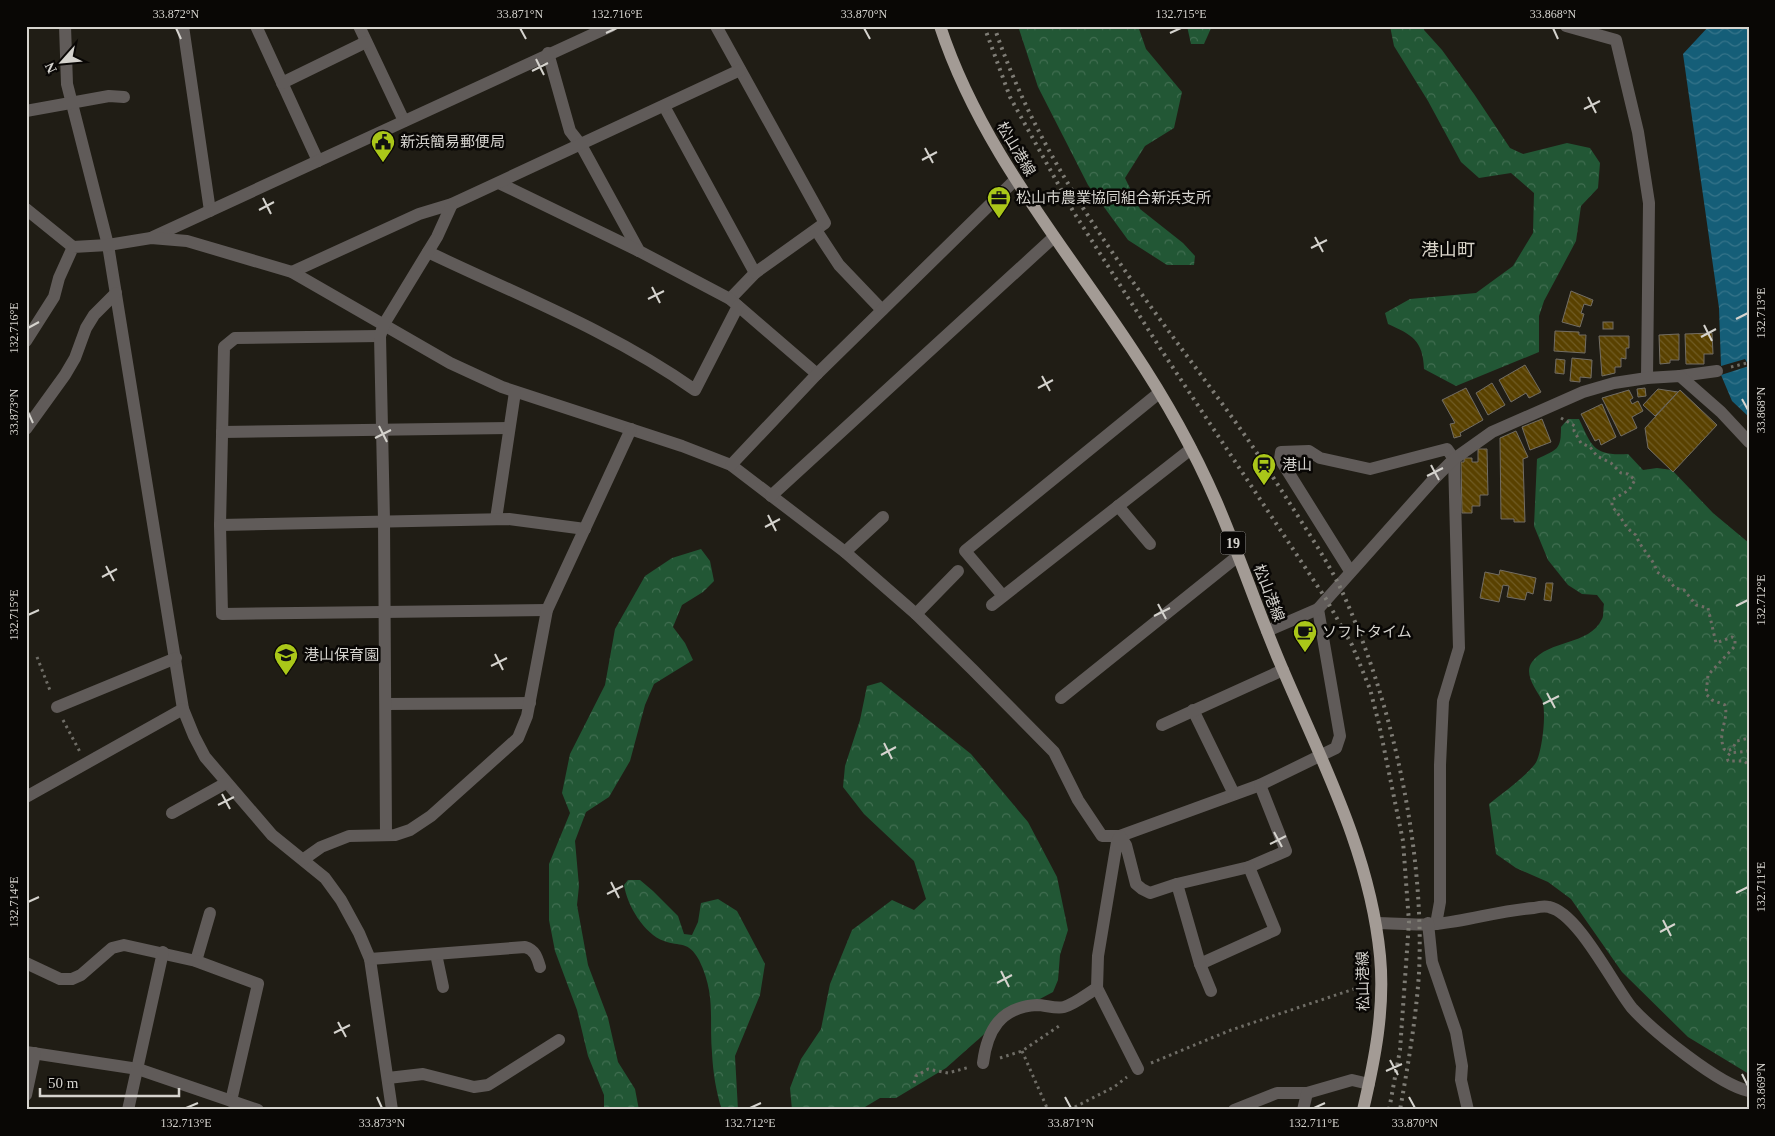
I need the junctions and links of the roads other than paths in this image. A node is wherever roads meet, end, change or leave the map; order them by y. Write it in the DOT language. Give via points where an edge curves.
graph roads {
  1 [pos="66,26"];
  2 [pos="183,26"];
  3 [pos="256,26"];
  4 [pos="359,26"];
  5 [pos="611,26"];
  6 [pos="716,26"];
  7 [pos="940,26"];
  8 [pos="1566,26"];
  9 [pos="366,42"];
  10 [pos="548,53"];
  11 [pos="740,70"];
  12 [pos="282,83"];
  13 [pos="124,97"];
  14 [pos="72,104"];
  15 [pos="664,106"];
  16 [pos="26,111"];
  17 [pos="404,120"];
  18 [pos="581,145"];
  19 [pos="318,161"];
  20 [pos="1015,180"];
  21 [pos="499,183"];
  22 [pos="452,204"];
  23 [pos="26,209"];
  24 [pos="210,211"];
  25 [pos="816,230"];
  26 [pos="1054,237"];
  27 [pos="151,238"];
  28 [pos="108,245"];
  29 [pos="73,247"];
  30 [pos="639,251"];
  31 [pos="428,252"];
  32 [pos="292,272"];
  33 [pos="755,272"];
  34 [pos="116,293"];
  35 [pos="734,302"];
  36 [pos="882,310"];
  37 [pos="382,330"];
  38 [pos="26,342"];
  39 [pos="1718,371"];
  40 [pos="817,374"];
  41 [pos="1680,376"];
  42 [pos="1647,378"];
  43 [pos="515,392"];
  44 [pos="1159,393"];
  45 [pos="509,428"];
  46 [pos="26,429"];
  47 [pos="382,429"];
  48 [pos="631,429"];
  49 [pos="222,432"];
  50 [pos="1749,442"];
  51 [pos="1191,449"];
  52 [pos="1454,459"];
  53 [pos="731,465"];
  54 [pos="771,496"];
  55 [pos="1118,506"];
  56 [pos="883,516"];
  57 [pos="496,519"];
  58 [pos="384,520"];
  59 [pos="220,525"];
  60 [pos="585,529"];
  61 [pos="1150,544"];
  62 [pos="845,552"];
  63 [pos="1238,556"];
  64 [pos="958,571"];
  65 [pos="1350,571"];
  66 [pos="1003,596"];
  67 [pos="992,605"];
  68 [pos="1318,609"];
  69 [pos="547,610"];
  70 [pos="385,611"];
  71 [pos="916,614"];
  72 [pos="1266,631"];
  73 [pos="176,658"];
  74 [pos="1283,670"];
  75 [pos="1061,698"];
  76 [pos="530,703"];
  77 [pos="386,704"];
  78 [pos="57,707"];
  79 [pos="183,709"];
  80 [pos="1193,710"];
  81 [pos="1162,725"];
  82 [pos="1320,757"];
  83 [pos="226,783"];
  84 [pos="1260,785"];
  85 [pos="1234,794"];
  86 [pos="26,797"];
  87 [pos="172,813"];
  88 [pos="386,835"];
  89 [pos="1120,836"];
  90 [pos="304,859"];
  91 [pos="1249,867"];
  92 [pos="1177,884"];
  93 [pos="210,913"];
  94 [pos="1376,923"];
  95 [pos="1432,924"];
  96 [pos="163,952"];
  97 [pos="436,954"];
  98 [pos="370,959"];
  99 [pos="196,961"];
  100 [pos="26,963"];
  101 [pos="1200,964"];
  102 [pos="540,967"];
  103 [pos="443,987"];
  104 [pos="1097,988"];
  105 [pos="1211,990"];
  106 [pos="559,1040"];
  107 [pos="31,1052"];
  108 [pos="983,1064"];
  109 [pos="138,1069"];
  110 [pos="1138,1069"];
  111 [pos="388,1078"];
  112 [pos="1369,1084"];
  113 [pos="1749,1091"];
  114 [pos="1307,1093"];
  115 [pos="26,1095"];
  116 [pos="231,1102"];
  117 [pos="128,1110"];
  118 [pos="258,1110"];
  119 [pos="392,1110"];
  120 [pos="1234,1110"];
  121 [pos="1303,1110"];
  122 [pos="1363,1110"];
  123 [pos="1468,1110"];
  1 -- 14 [label="street"];
  2 -- 24 [label="street"];
  3 -- 12 [label="street"];
  4 -- 9 [label="street"];
  5 -- 10 [label="street"];
  6 -- 11 [label="street"];
  7 -- 20 [label="main road, 松山港線 / 19" via="970,102"];
  8 -- 42 [label="street" via="1616,40 1638,132 1649,203"];
  9 -- 12 [label="street"];
  9 -- 17 [label="street"];
  10 -- 17 [label="street"];
  10 -- 18 [label="street" via="570,131"];
  11 -- 15 [label="street"];
  11 -- 25 [label="street" via="826,223"];
  12 -- 19 [label="street"];
  13 -- 14 [label="street" via="108,96"];
  14 -- 16 [label="street"];
  14 -- 28 [label="street"];
  15 -- 18 [label="street"];
  15 -- 33 [label="street"];
  17 -- 19 [label="street"];
  18 -- 21 [label="street"];
  18 -- 30 [label="street"];
  19 -- 24 [label="street"];
  20 -- 26 [label="main road, 松山港線 / 19"];
  20 -- 36 [label="street"];
  21 -- 22 [label="street"];
  21 -- 30 [label="street"];
  22 -- 31 [label="street"];
  22 -- 32 [label="street" via="419,214"];
  23 -- 29 [label="street"];
  24 -- 27 [label="street"];
  25 -- 33 [label="street"];
  25 -- 36 [label="street" via="838,265"];
  26 -- 44 [label="main road, 松山港線 / 19"];
  26 -- 54 [label="street"];
  27 -- 28 [label="street"];
  27 -- 32 [label="street" via="187,241"];
  28 -- 29 [label="street"];
  28 -- 34 [label="street"];
  29 -- 38 [label="street" via="54,297"];
  30 -- 35 [label="street"];
  31 -- 35 [label="street" via="624,344 657,362 695,390"];
  31 -- 37 [label="street"];
  32 -- 37 [label="street"];
  33 -- 35 [label="street"];
  34 -- 46 [label="street" via="94,315 75,358"];
  34 -- 73 [label="street"];
  35 -- 40 [label="street"];
  36 -- 40 [label="street"];
  37 -- 43 [label="street"];
  37 -- 47 [label="street"];
  37 -- 49 [label="street" via="235,338 224,347"];
  39 -- 41 [label="street"];
  40 -- 53 [label="street"];
  41 -- 42 [label="street"];
  41 -- 50 [label="street"];
  42 -- 52 [label="street" via="1582,392 1492,432"];
  43 -- 45 [label="street"];
  43 -- 48 [label="street"];
  44 -- 51 [label="main road, 松山港線 / 19"];
  44 -- 66 [label="street" via="965,551"];
  45 -- 47 [label="street"];
  45 -- 57 [label="street"];
  47 -- 49 [label="street"];
  47 -- 58 [label="street"];
  48 -- 53 [label="street"];
  48 -- 60 [label="street"];
  49 -- 59 [label="street"];
  51 -- 55 [label="street"];
  51 -- 63 [label="main road, 松山港線 / 19"];
  52 -- 65 [label="street"];
  52 -- 65 [label="street" via="1447,449 1370,470 1320,458 1309,451 1281,452 1280,459"];
  52 -- 95 [label="street" via="1458,648 1443,701 1440,902"];
  53 -- 54 [label="street"];
  54 -- 62 [label="street"];
  55 -- 61 [label="street"];
  55 -- 66 [label="street"];
  56 -- 62 [label="street"];
  57 -- 58 [label="street"];
  57 -- 60 [label="street"];
  58 -- 59 [label="street"];
  58 -- 70 [label="street"];
  59 -- 70 [label="street" via="222,614"];
  60 -- 69 [label="street"];
  62 -- 71 [label="street"];
  63 -- 72 [label="main road, 松山港線 / 19"];
  63 -- 75 [label="street"];
  64 -- 71 [label="street"];
  65 -- 68 [label="street"];
  66 -- 67 [label="street"];
  68 -- 72 [label="street"];
  68 -- 82 [label="street" via="1340,736 1336,748"];
  69 -- 70 [label="street"];
  69 -- 76 [label="street"];
  70 -- 77 [label="street"];
  71 -- 89 [label="street" via="1054,752 1078,800 1102,836"];
  72 -- 74 [label="main road, 松山港線 / 19"];
  73 -- 78 [label="street"];
  73 -- 79 [label="street"];
  74 -- 80 [label="street"];
  74 -- 82 [label="main road, 松山港線 / 19"];
  76 -- 77 [label="street"];
  76 -- 88 [label="street" via="518,738 431,816 410,830"];
  77 -- 88 [label="street"];
  79 -- 83 [label="street" via="205,757"];
  79 -- 86 [label="street"];
  80 -- 81 [label="street"];
  80 -- 85 [label="street"];
  82 -- 84 [label="street"];
  82 -- 94 [label="main road, 松山港線 / 19" via="1350,825"];
  83 -- 87 [label="street"];
  83 -- 90 [label="street" via="272,835"];
  84 -- 85 [label="street"];
  84 -- 91 [label="street" via="1286,850"];
  85 -- 89 [label="street"];
  88 -- 90 [label="street" via="349,836 321,847"];
  89 -- 92 [label="street" via="1126,845 1136,884 1142,890 1150,893"];
  89 -- 104 [label="street" via="1098,956"];
  90 -- 98 [label="street" via="325,878 341,900"];
  91 -- 92 [label="street"];
  91 -- 101 [label="street" via="1276,930"];
  92 -- 101 [label="street"];
  93 -- 99 [label="street"];
  94 -- 95 [label="street"];
  94 -- 112 [label="main road, 松山港線 / 19" via="1382,984"];
  95 -- 113 [label="street" via="1518,908 1549,907 1569,918 1586,938 1609,976 1645,1020 1725,1082"];
  95 -- 123 [label="street" via="1432,962 1456,1032"];
  96 -- 99 [label="street"];
  96 -- 100 [label="street" via="124,945 112,948 72,979 60,979"];
  96 -- 109 [label="street"];
  97 -- 98 [label="street"];
  97 -- 102 [label="street" via="525,947 536,955"];
  97 -- 103 [label="street"];
  98 -- 111 [label="street"];
  99 -- 116 [label="street" via="258,984"];
  101 -- 105 [label="street"];
  104 -- 108 [label="street" via="1063,1008 1036,1005 1004,1017 989,1034"];
  104 -- 110 [label="street"];
  106 -- 111 [label="street" via="488,1086 474,1086 423,1074"];
  107 -- 109 [label="street"];
  107 -- 115 [label="street"];
  109 -- 116 [label="street"];
  109 -- 117 [label="street"];
  111 -- 119 [label="street"];
  112 -- 114 [label="street" via="1352,1080"];
  112 -- 122 [label="main road, 松山港線 / 19"];
  114 -- 120 [label="street" via="1277,1093"];
  114 -- 121 [label="street"];
  116 -- 118 [label="street"];
}
